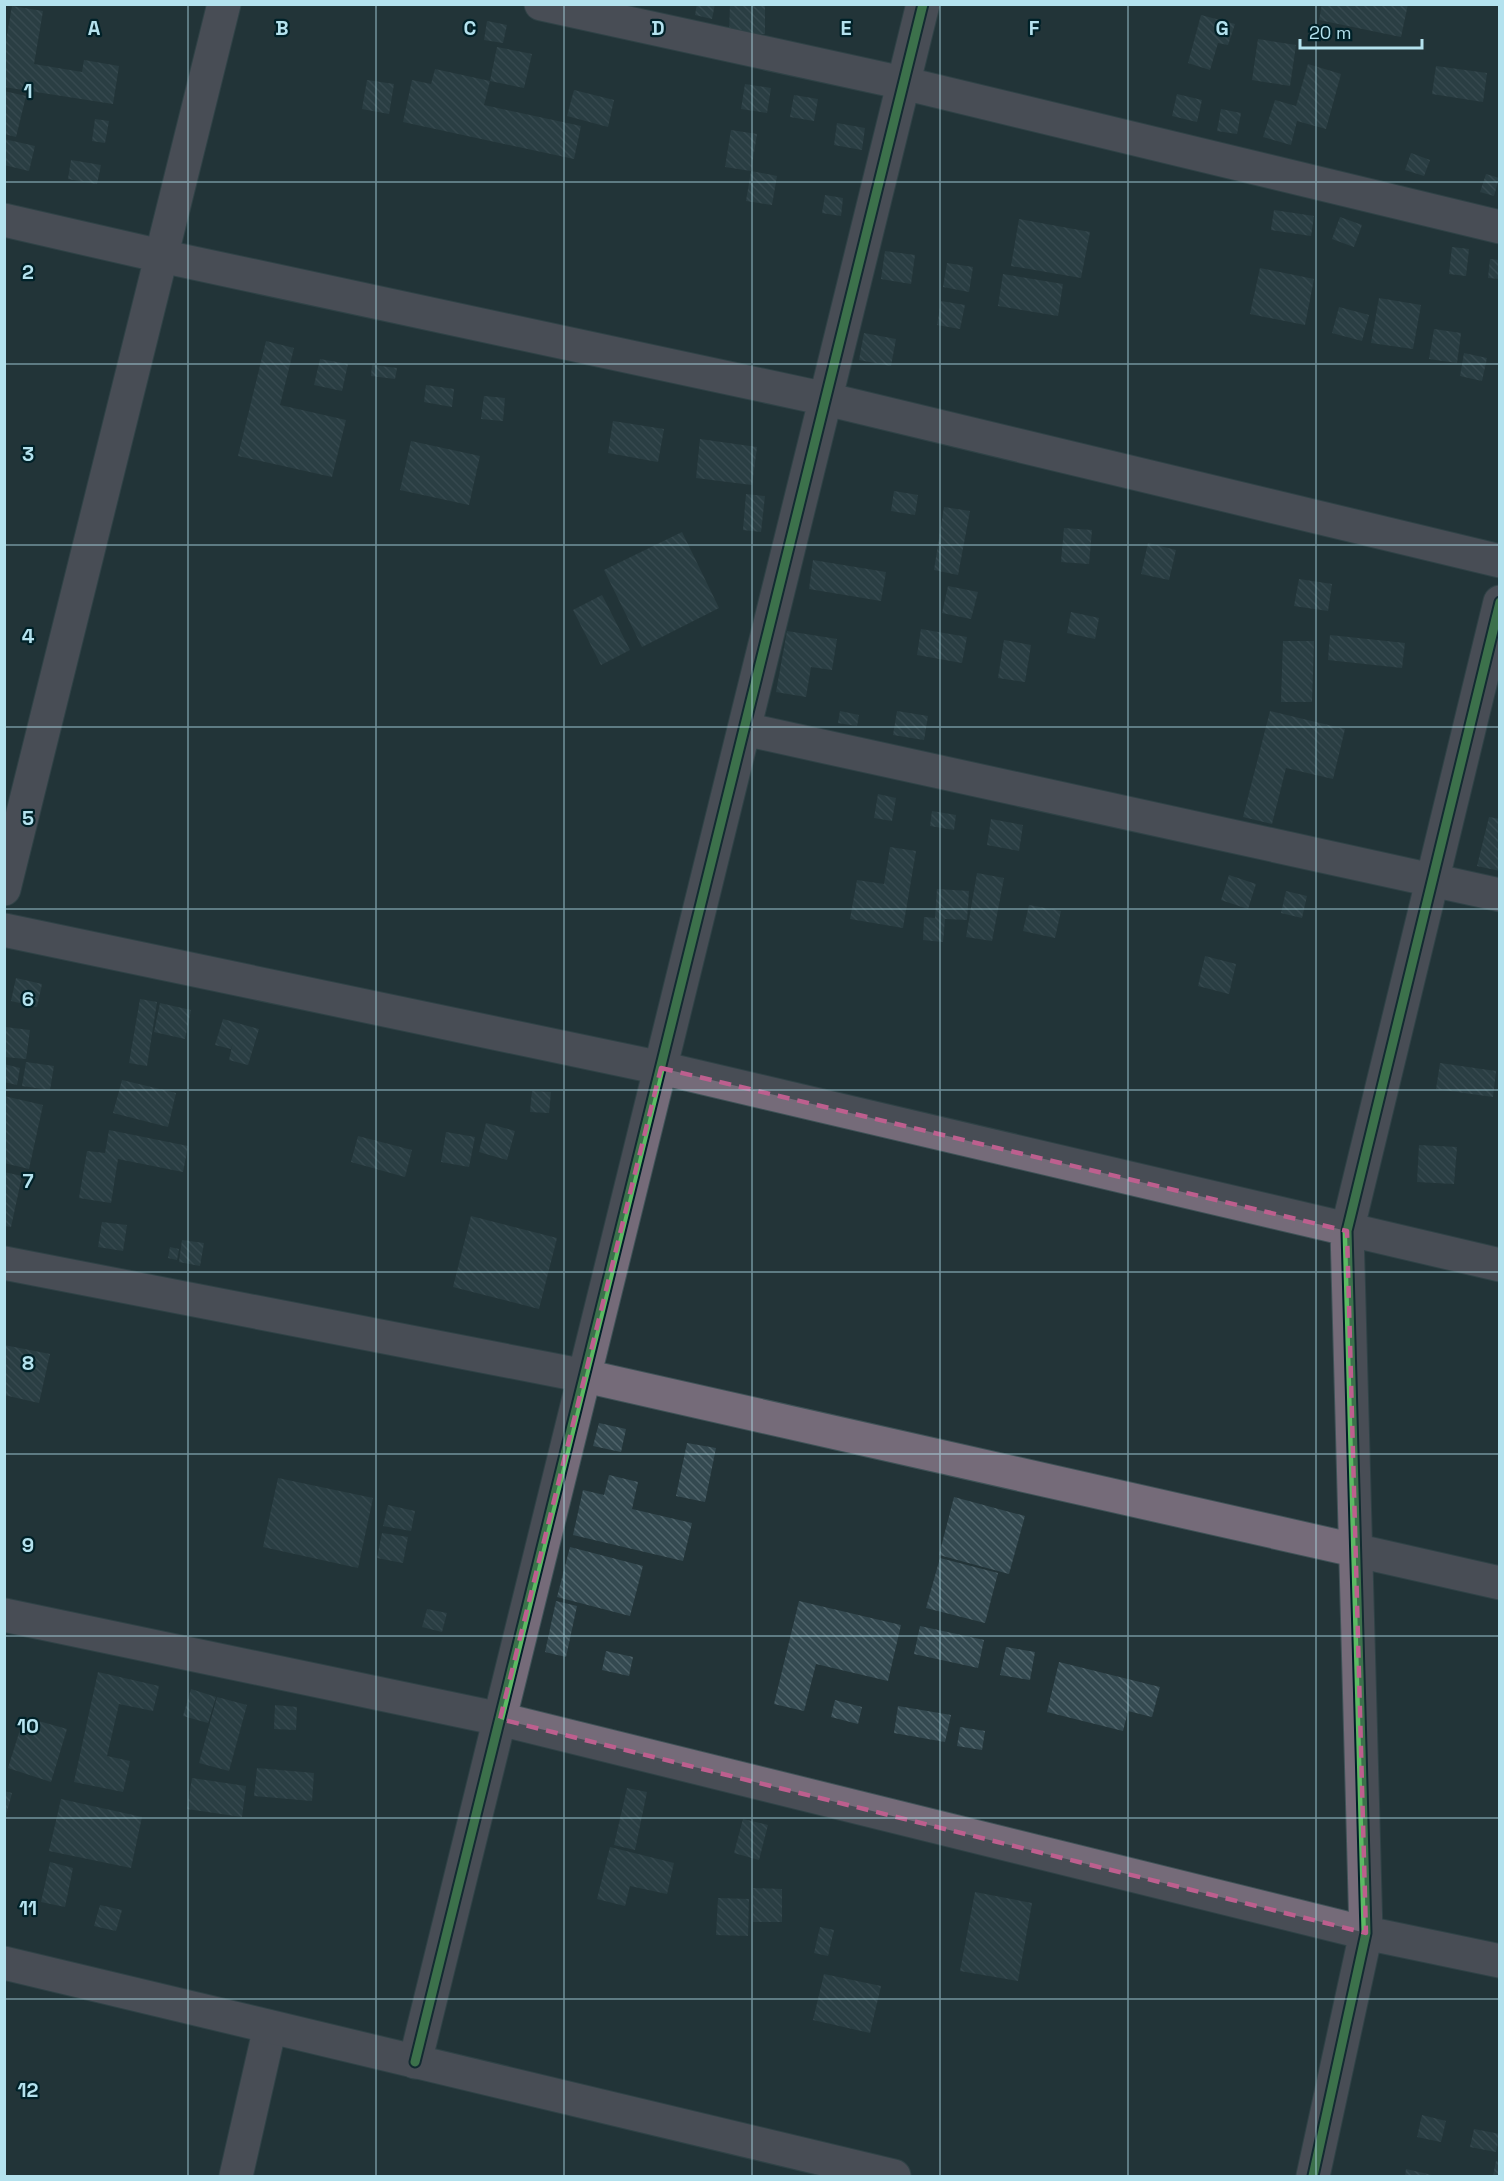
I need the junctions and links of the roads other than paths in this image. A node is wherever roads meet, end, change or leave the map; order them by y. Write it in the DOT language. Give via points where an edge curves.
graph roads {
  1 [pos="224,4"];
  2 [pos="541,4"];
  3 [pos="923,4"];
  4 [pos="903,83"];
  5 [pos="4,220"];
  6 [pos="1500,228"];
  7 [pos="161,256"];
  8 [pos="825,399"];
  9 [pos="1500,561"];
  10 [pos="1500,602"];
  11 [pos="744,729"];
  12 [pos="1432,879"];
  13 [pos="4,889"];
  14 [pos="1500,895"];
  15 [pos="4,930"];
  16 [pos="661,1068"];
  17 [pos="1347,1231"];
  18 [pos="4,1263"];
  19 [pos="1500,1265"];
  20 [pos="585,1376"];
  21 [pos="1355,1550"];
  22 [pos="1500,1583"];
  23 [pos="4,1615"];
  24 [pos="500,1719"];
  25 [pos="1366,1933"];
  26 [pos="1500,1961"];
  27 [pos="4,1963"];
  28 [pos="270,2027"];
  29 [pos="415,2062"];
  30 [pos="236,2176"];
  31 [pos="894,2176"];
  32 [pos="1313,2176"];
  1 -- 7 [label="street"];
  2 -- 4 [label="street"];
  3 -- 4 [label="street"];
  4 -- 6 [label="street"];
  4 -- 8 [label="street"];
  5 -- 7 [label="street"];
  7 -- 8 [label="street"];
  7 -- 13 [label="street"];
  8 -- 9 [label="street"];
  8 -- 11 [label="street"];
  10 -- 12 [label="street"];
  11 -- 12 [label="street"];
  11 -- 16 [label="street"];
  12 -- 14 [label="street"];
  12 -- 17 [label="street"];
  15 -- 16 [label="street"];
  16 -- 17 [label="street"];
  16 -- 20 [label="street"];
  17 -- 19 [label="street"];
  17 -- 21 [label="street"];
  18 -- 20 [label="street"];
  20 -- 21 [label="street"];
  20 -- 24 [label="street"];
  21 -- 22 [label="street"];
  21 -- 25 [label="street"];
  23 -- 24 [label="street"];
  24 -- 25 [label="street"];
  24 -- 29 [label="street"];
  25 -- 26 [label="street"];
  25 -- 32 [label="street"];
  27 -- 28 [label="street"];
  28 -- 29 [label="street"];
  28 -- 30 [label="street"];
  29 -- 31 [label="street"];
}
